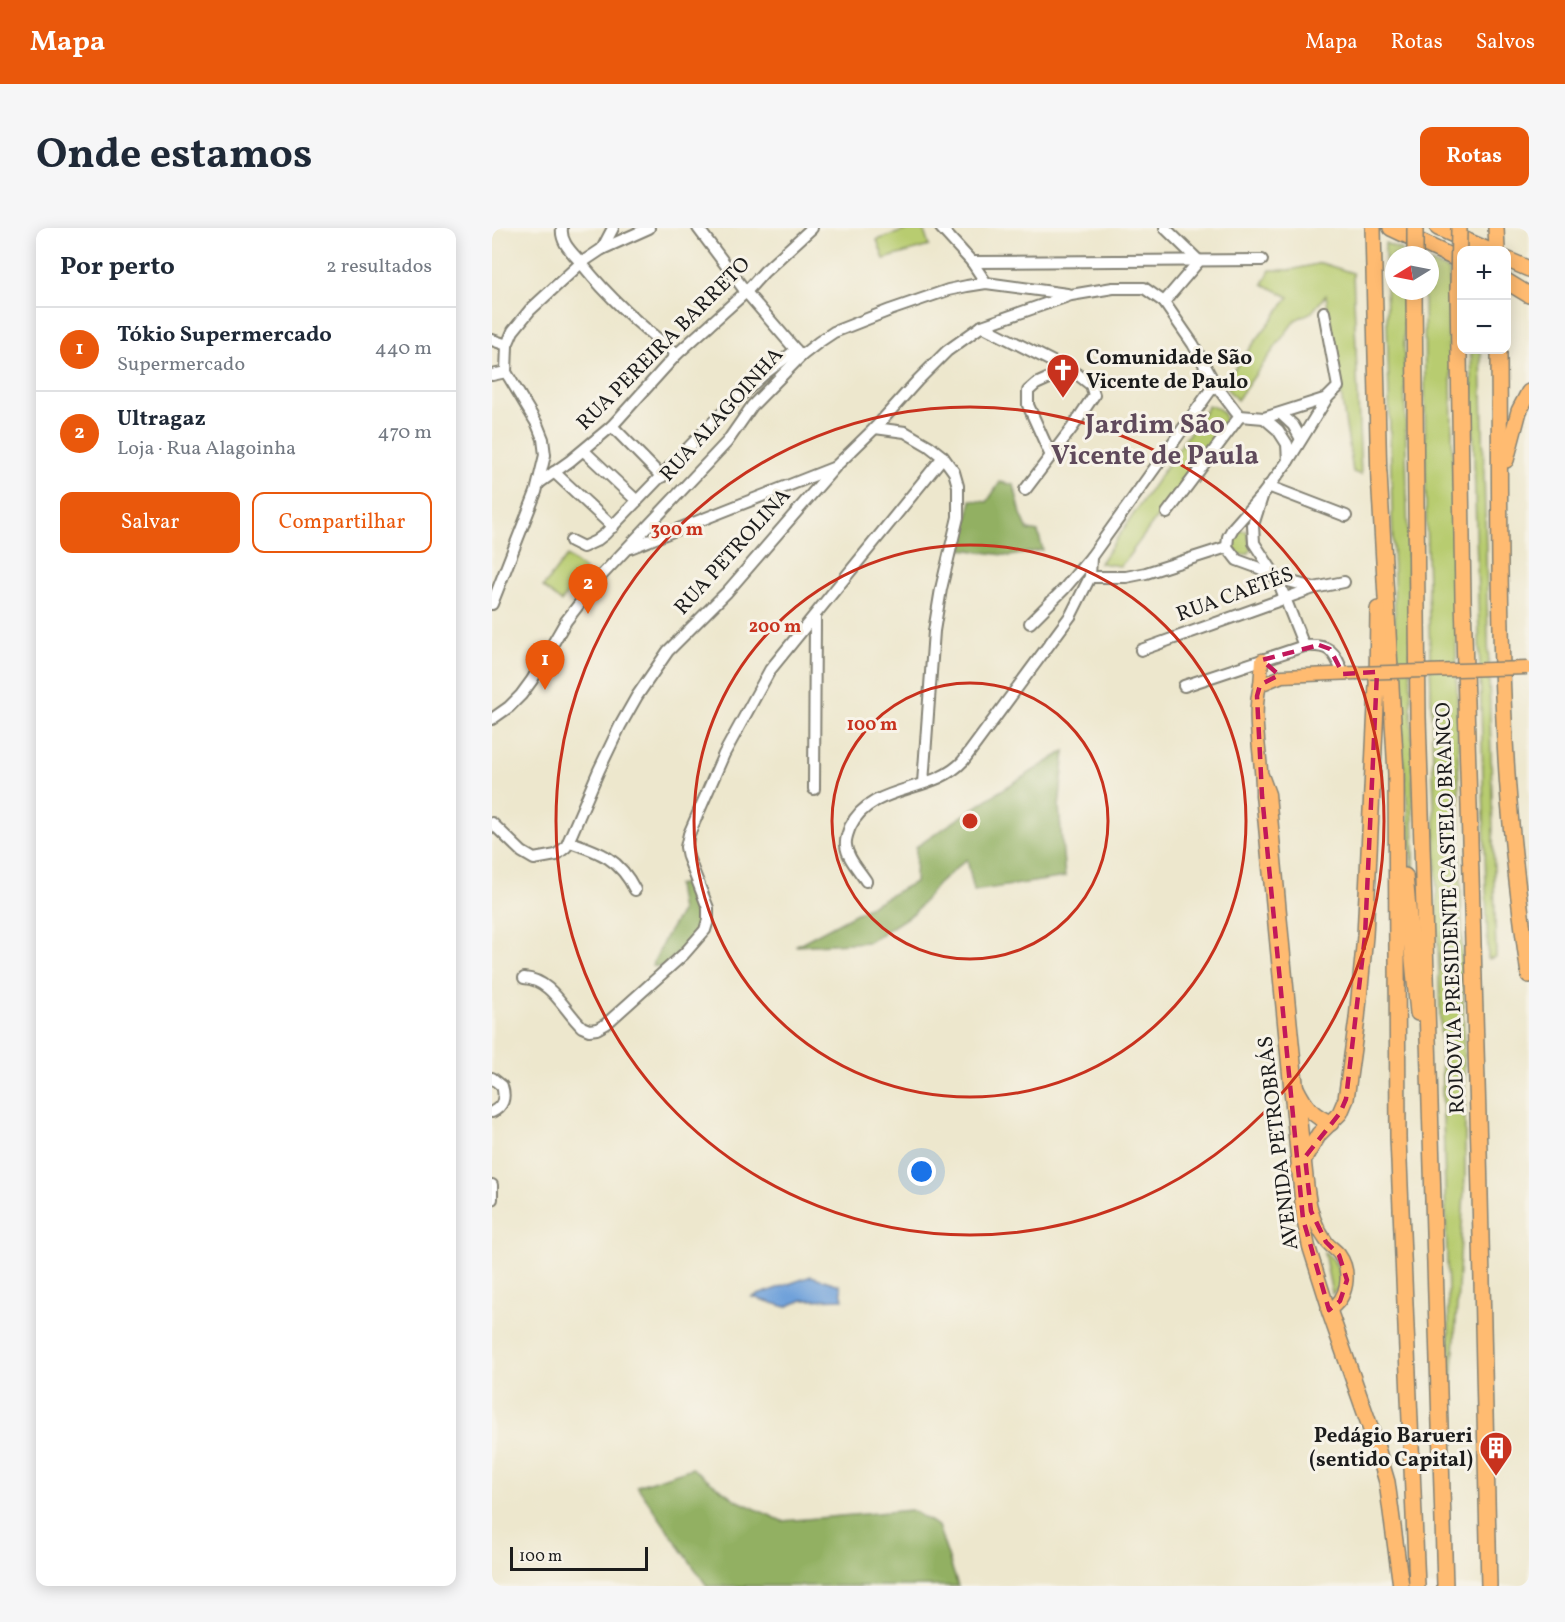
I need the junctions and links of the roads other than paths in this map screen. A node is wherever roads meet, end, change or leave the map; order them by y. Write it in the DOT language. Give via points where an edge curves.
graph roads {
  1 [pos="562,228"];
  2 [pos="613,228"];
  3 [pos="649,228"];
  4 [pos="698,228"];
  5 [pos="812,228"];
  6 [pos="941,228"];
  7 [pos="1165,228"];
  8 [pos="1373,228"];
  9 [pos="1390,228"];
  10 [pos="1415,228"];
  11 [pos="1438,228"];
  12 [pos="1458,228"];
  13 [pos="1496,228"];
  14 [pos="1414,246"];
  15 [pos="1479,246"];
  16 [pos="1497,246"];
  17 [pos="602,249"];
  18 [pos="1457,259"];
  19 [pos="1262,260"];
  20 [pos="1199,261"];
  21 [pos="1511,261"];
  22 [pos="972,262"];
  23 [pos="581,263"];
  24 [pos="1529,269"];
  25 [pos="986,284"];
  26 [pos="1511,284"];
  27 [pos="746,292"];
  28 [pos="1071,295"];
  29 [pos="1529,295"];
  30 [pos="1414,300"];
  31 [pos="1164,302"];
  32 [pos="1324,312"];
  33 [pos="982,326"];
  34 [pos="492,340"];
  35 [pos="507,345"];
  36 [pos="799,353"];
  37 [pos="677,354"];
  38 [pos="1499,354"];
  39 [pos="1067,370"];
  40 [pos="506,372"];
  41 [pos="492,375"];
  42 [pos="1215,384"];
  43 [pos="1529,392"];
  44 [pos="741,396"];
  45 [pos="1327,398"];
  46 [pos="752,406"];
  47 [pos="1281,414"];
  48 [pos="1240,416"];
  49 [pos="1264,418"];
  50 [pos="612,426"];
  51 [pos="875,428"];
  52 [pos="1301,438"];
  53 [pos="584,450"];
  54 [pos="1051,456"];
  55 [pos="943,457"];
  56 [pos="1288,461"];
  57 [pos="836,466"];
  58 [pos="554,472"];
  59 [pos="1379,474"];
  60 [pos="662,477"];
  61 [pos="539,483"];
  62 [pos="1025,490"];
  63 [pos="1266,490"];
  64 [pos="637,501"];
  65 [pos="1167,513"];
  66 [pos="1346,516"];
  67 [pos="612,526"];
  68 [pos="1500,529"];
  69 [pos="571,541"];
  70 [pos="1227,548"];
  71 [pos="626,550"];
  72 [pos="1091,557"];
  73 [pos="1090,577"];
  74 [pos="1277,579"];
  75 [pos="1344,582"];
  76 [pos="1314,588"];
  77 [pos="1286,599"];
  78 [pos="492,604"];
  79 [pos="816,616"];
  80 [pos="1030,623"];
  81 [pos="1304,645"];
  82 [pos="1141,650"];
  83 [pos="1262,660"];
  84 [pos="1528,668"];
  85 [pos="1343,673"];
  86 [pos="1282,676"];
  87 [pos="1260,685"];
  88 [pos="1184,686"];
  89 [pos="492,719"];
  90 [pos="1396,774"];
  91 [pos="1262,775"];
  92 [pos="923,783"];
  93 [pos="814,789"];
  94 [pos="492,823"];
  95 [pos="570,842"];
  96 [pos="866,881"];
  97 [pos="635,890"];
  98 [pos="1529,912"];
  99 [pos="1523,933"];
  100 [pos="1529,975"];
  101 [pos="525,978"];
  102 [pos="492,1078"];
  103 [pos="1296,1088"];
  104 [pos="492,1112"];
  105 [pos="1331,1124"];
  106 [pos="1301,1163"];
  107 [pos="1432,1171"];
  108 [pos="492,1185"];
  109 [pos="492,1199"];
  110 [pos="1329,1310"];
  111 [pos="1401,1586"];
  112 [pos="1418,1586"];
  113 [pos="1445,1586"];
  114 [pos="1489,1586"];
  1 -- 23 [label="street" via="563,241"];
  2 -- 17 [label="street"];
  3 -- 17 [label="street"];
  4 -- 27 [label="street"];
  5 -- 27 [label="street, RUA PEREIRA BARRETO"];
  6 -- 22 [label="street"];
  7 -- 20 [label="street"];
  8 -- 59 [label="highway"];
  9 -- 18 [label="highway"];
  10 -- 14 [label="highway, bridge"];
  11 -- 15 [label="highway"];
  12 -- 114 [label="highway, RODOVIA PRESIDENTE CASTELO BRANCO, bridge" via="1463,598"];
  13 -- 16 [label="highway"];
  17 -- 23 [label="street"];
  19 -- 20 [label="street"];
  20 -- 22 [label="street"];
  20 -- 31 [label="street"];
  21 -- 24 [label="highway"];
  22 -- 25 [label="street"];
  23 -- 35 [label="street" via="530,310"];
  23 -- 37 [label="street" via="603,291"];
  25 -- 28 [label="street, RUA ALAGOINHA"];
  25 -- 36 [label="street, RUA ALAGOINHA" via="938,294 834,332"];
  26 -- 29 [label="highway"];
  27 -- 36 [label="street"];
  27 -- 37 [label="street, RUA PEREIRA BARRETO"];
  28 -- 31 [label="street" via="1144,288"];
  28 -- 33 [label="street, RUA PETROLINA"];
  30 -- 107 [label="highway, RODOVIA PRESIDENTE CASTELO BRANCO" via="1418,717"];
  31 -- 42 [label="street"];
  32 -- 45 [label="street" via="1338,381 1338,387"];
  33 -- 39 [label="street"];
  33 -- 51 [label="street, RUA PETROLINA" via="947,351"];
  34 -- 35 [label="street"];
  35 -- 40 [label="street"];
  36 -- 44 [label="street" via="763,375"];
  36 -- 46 [label="street, RUA ALAGOINHA"];
  37 -- 50 [label="street, RUA PEREIRA BARRETO"];
  38 -- 68 [label="highway"];
  39 -- 54 [label="street" via="1091,385 1094,395"];
  39 -- 54 [label="street" via="1028,391 1028,405"];
  40 -- 41 [label="street"];
  40 -- 61 [label="street" via="543,439 545,454"];
  42 -- 48 [label="street"];
  42 -- 72 [label="street"];
  43 -- 68 [label="highway" via="1509,444"];
  44 -- 46 [label="street"];
  44 -- 60 [label="street"];
  45 -- 47 [label="street"];
  45 -- 52 [label="street"];
  46 -- 71 [label="street, RUA ALAGOINHA" via="726,442"];
  47 -- 49 [label="street"];
  47 -- 52 [label="street"];
  48 -- 49 [label="street"];
  48 -- 65 [label="street"];
  49 -- 56 [label="street" via="1287,444"];
  50 -- 53 [label="street, RUA PEREIRA BARRETO"];
  50 -- 60 [label="street"];
  51 -- 55 [label="street" via="904,432"];
  51 -- 57 [label="street, RUA PETROLINA"];
  52 -- 56 [label="street"];
  53 -- 58 [label="street, RUA PEREIRA BARRETO"];
  53 -- 64 [label="street"];
  54 -- 62 [label="street"];
  55 -- 79 [label="street"];
  55 -- 92 [label="street" via="954,472 958,517 934,631"];
  56 -- 63 [label="street"];
  57 -- 71 [label="street"];
  57 -- 95 [label="street, RUA PETROLINA" via="727,592 654,668 603,761"];
  58 -- 61 [label="street, RUA PEREIRA BARRETO"];
  58 -- 67 [label="street"];
  59 -- 90 [label="highway"];
  59 -- 105 [label="highway" via="1377,685 1365,936 1346,1099"];
  60 -- 64 [label="street"];
  61 -- 78 [label="street"];
  63 -- 66 [label="street"];
  63 -- 70 [label="street" via="1233,528"];
  63 -- 74 [label="street" via="1253,534 1258,550"];
  64 -- 67 [label="street"];
  67 -- 69 [label="street" via="588,545 578,546"];
  68 -- 99 [label="highway" via="1506,757"];
  70 -- 73 [label="street" via="1126,577"];
  70 -- 74 [label="street" via="1237,560"];
  71 -- 89 [label="street, RUA ALAGOINHA" via="566,621 532,680 509,707"];
  72 -- 73 [label="street"];
  72 -- 80 [label="street"];
  73 -- 92 [label="street" via="1071,615 963,761 950,773"];
  74 -- 76 [label="street"];
  74 -- 77 [label="street"];
  75 -- 76 [label="street, RUA CAETÉS"];
  76 -- 77 [label="street, RUA CAETÉS"];
  77 -- 81 [label="street"];
  77 -- 82 [label="street, RUA CAETÉS"];
  79 -- 93 [label="street"];
  79 -- 101 [label="street" via="757,690 689,834 688,857 708,908 705,930 698,940 597,1029 582,1027 547,985 536,978"];
  81 -- 83 [label="street"];
  81 -- 85 [label="street" via="1330,649"];
  83 -- 86 [label="main road"];
  83 -- 87 [label="main road, AVENIDA PETROBRÁS"];
  83 -- 88 [label="street"];
  84 -- 85 [label="main road, bridge"];
  85 -- 86 [label="main road"];
  86 -- 87 [label="main road"];
  87 -- 91 [label="main road, AVENIDA PETROBRÁS" via="1256,716"];
  90 -- 107 [label="highway"];
  90 -- 112 [label="highway" via="1398,1138"];
  91 -- 103 [label="main road, AVENIDA PETROBRÁS" via="1269,794"];
  91 -- 106 [label="main road, AVENIDA PETROBRÁS"];
  92 -- 96 [label="street" via="878,800 858,815 852,825 845,843"];
  94 -- 95 [label="street" via="534,859 556,855"];
  95 -- 97 [label="street" via="611,859"];
  98 -- 99 [label="highway"];
  99 -- 100 [label="highway"];
  102 -- 104 [label="street" via="502,1086 504,1098"];
  103 -- 105 [label="highway" via="1305,1107"];
  103 -- 106 [label="main road, AVENIDA PETROBRÁS"];
  105 -- 106 [label="highway" via="1319,1134"];
  106 -- 110 [label="main road, AVENIDA PETROBRÁS" via="1303,1220"];
  106 -- 110 [label="main road, AVENIDA PETROBRÁS" via="1311,1211 1326,1242 1339,1255 1347,1280 1340,1301"];
  107 -- 113 [label="highway, RODOVIA PRESIDENTE CASTELO BRANCO"];
  108 -- 109 [label="street"];
  110 -- 111 [label="highway" via="1387,1482"];
}
